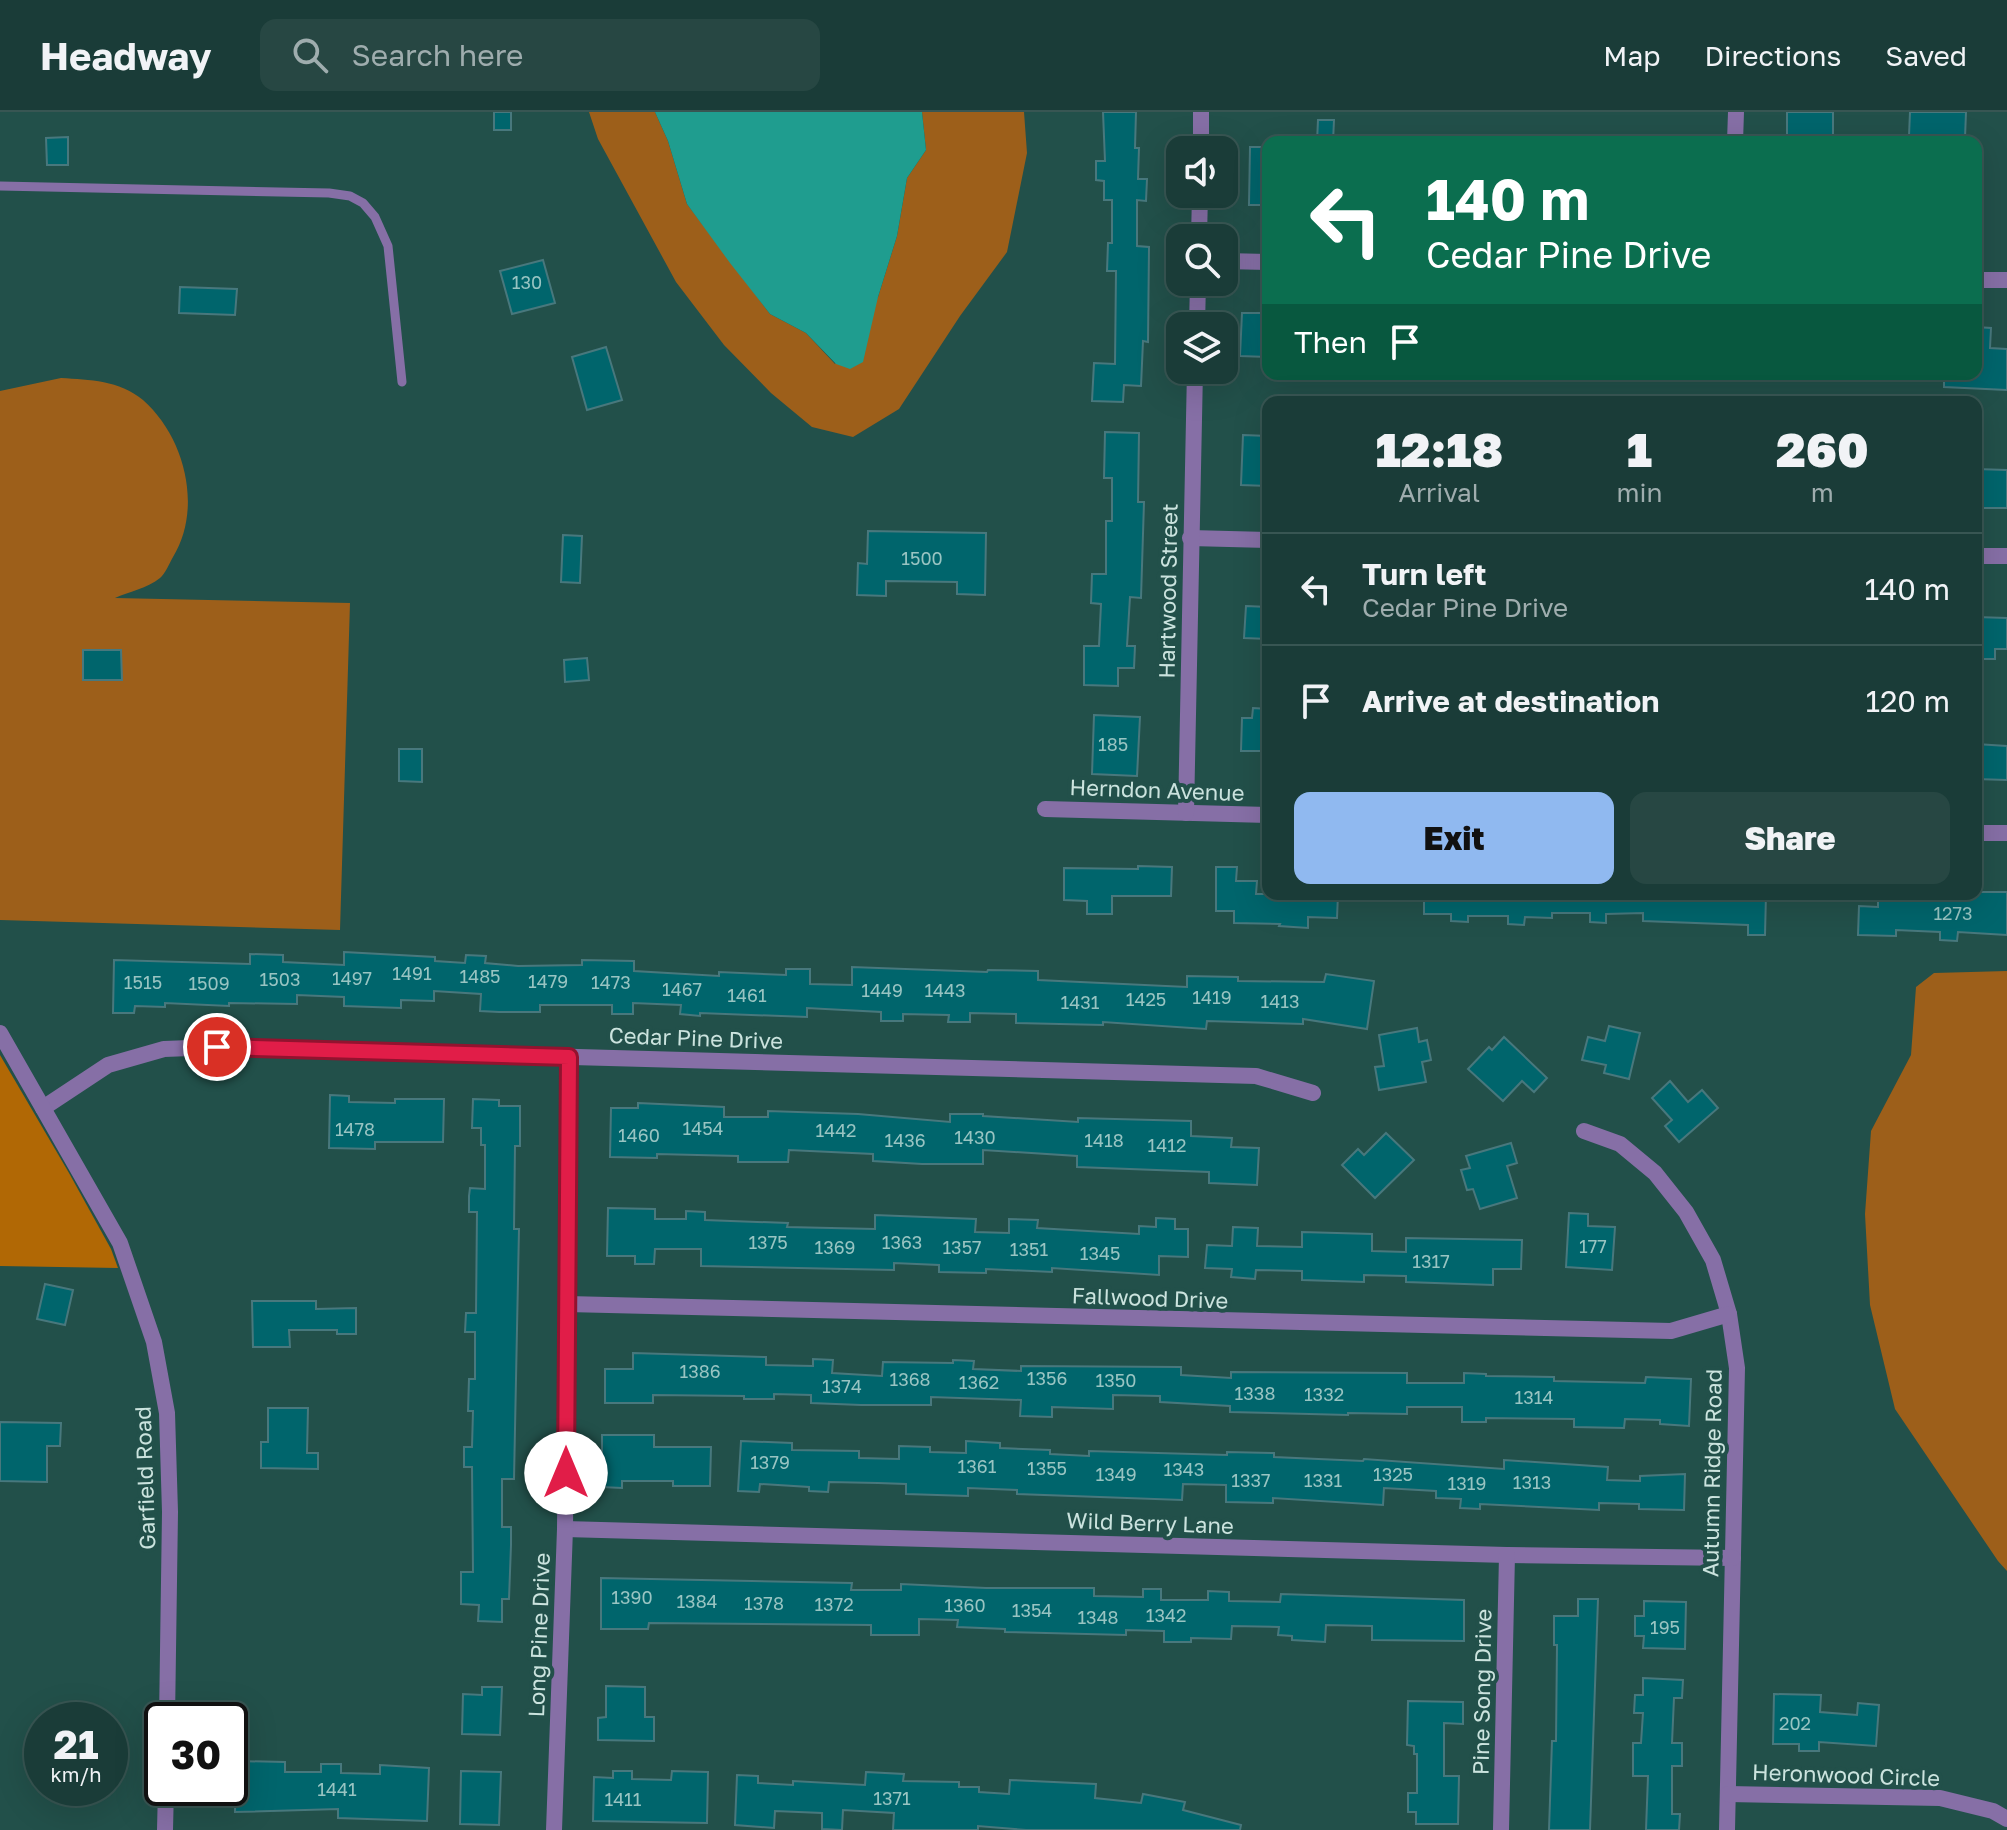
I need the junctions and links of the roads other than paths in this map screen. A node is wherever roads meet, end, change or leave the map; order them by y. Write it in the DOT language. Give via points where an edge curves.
graph roads {
  1 [pos="1201,112"];
  2 [pos="1736,112"];
  3 [pos="1201,136"];
  4 [pos="1735,136"];
  5 [pos="0,186"];
  6 [pos="1238,261"];
  7 [pos="1262,262"];
  8 [pos="1982,280"];
  9 [pos="2007,280"];
  10 [pos="402,382"];
  11 [pos="1195,384"];
  12 [pos="1190,538"];
  13 [pos="1262,540"];
  14 [pos="1982,556"];
  15 [pos="2007,556"];
  16 [pos="1045,809"];
  17 [pos="1186,813"];
  18 [pos="1262,815"];
  19 [pos="1982,833"];
  20 [pos="2007,833"];
  21 [pos="0,1033"];
  22 [pos="569,1057"];
  23 [pos="1313,1093"];
  24 [pos="43,1108"];
  25 [pos="1584,1131"];
  26 [pos="567,1304"];
  27 [pos="1729,1314"];
  28 [pos="565,1529"];
  29 [pos="1507,1555"];
  30 [pos="1733,1558"];
  31 [pos="167,1702"];
  32 [pos="1728,1794"];
  33 [pos="166,1806"];
  34 [pos="2007,1819"];
  35 [pos="165,1830"];
  36 [pos="554,1830"];
  37 [pos="1501,1830"];
  38 [pos="1727,1830"];
  1 -- 3 [label="street"];
  2 -- 4 [label="street"];
  5 -- 10 [label="lane" via="350,196 375,217 388,246"];
  6 -- 7 [label="street"];
  8 -- 9 [label="street"];
  11 -- 12 [label="street, Hartwood Street"];
  12 -- 13 [label="street"];
  12 -- 17 [label="street, Hartwood Street"];
  14 -- 15 [label="street"];
  16 -- 17 [label="street, Herndon Avenue"];
  17 -- 18 [label="street, Herndon Avenue"];
  19 -- 20 [label="street"];
  21 -- 24 [label="street, Garfield Road"];
  22 -- 23 [label="street, Cedar Pine Drive" via="1256,1076"];
  22 -- 24 [label="street, Cedar Pine Drive" via="164,1049 108,1065"];
  22 -- 26 [label="street, Long Pine Drive"];
  24 -- 31 [label="street, Garfield Road" via="120,1243 154,1342 167,1413"];
  25 -- 27 [label="street, Autumn Ridge Road" via="1620,1144 1655,1173 1686,1212 1713,1260"];
  26 -- 27 [label="street, Fallwood Drive" via="1671,1331"];
  26 -- 28 [label="street, Long Pine Drive"];
  27 -- 30 [label="street, Autumn Ridge Road" via="1737,1368"];
  28 -- 29 [label="street, Wild Berry Lane"];
  28 -- 36 [label="street, Long Pine Drive"];
  29 -- 30 [label="street, Wild Berry Lane"];
  29 -- 37 [label="street, Pine Song Drive"];
  30 -- 32 [label="street, Autumn Ridge Road"];
  32 -- 34 [label="street, Heronwood Circle" via="1940,1798"];
  32 -- 38 [label="street, Autumn Ridge Road"];
  33 -- 35 [label="street"];
}
